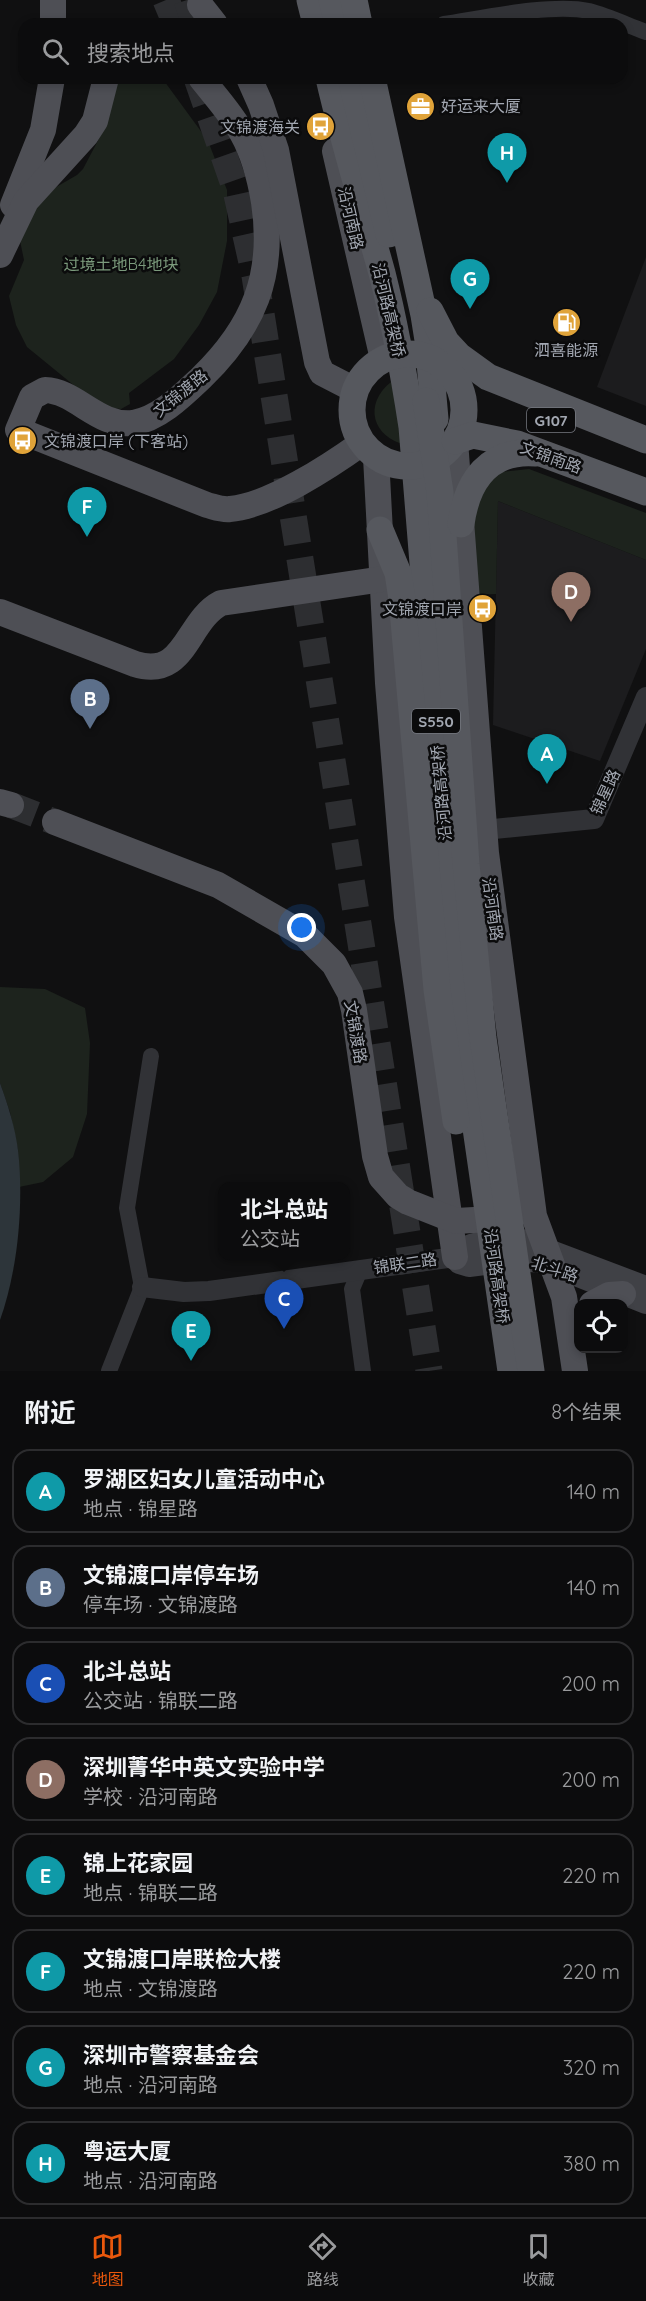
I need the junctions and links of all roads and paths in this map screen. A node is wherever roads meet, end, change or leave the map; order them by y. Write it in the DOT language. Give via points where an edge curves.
graph roads {
  1 [pos="52,0"];
  2 [pos="300,0"];
  3 [pos="310,0"];
  4 [pos="332,0"];
  5 [pos="344,0"];
  6 [pos="354,0"];
  7 [pos="492,0"];
  8 [pos="491,17"];
  9 [pos="53,18"];
  10 [pos="304,18"];
  11 [pos="314,18"];
  12 [pos="336,18"];
  13 [pos="348,18"];
  14 [pos="358,18"];
  15 [pos="484,18"];
  16 [pos="609,18"];
  17 [pos="628,25"];
  18 [pos="646,32"];
  19 [pos="51,84"];
  20 [pos="104,84"];
  21 [pos="206,84"];
  22 [pos="252,84"];
  23 [pos="319,84"];
  24 [pos="330,84"];
  25 [pos="352,84"];
  26 [pos="363,84"];
  27 [pos="373,84"];
  28 [pos="0,232"];
  29 [pos="0,255"];
  30 [pos="415,267"];
  31 [pos="428,356"];
  32 [pos="383,359"];
  33 [pos="456,381"];
  34 [pos="355,390"];
  35 [pos="646,440"];
  36 [pos="455,441"];
  37 [pos="369,450"];
  38 [pos="546,454"];
  39 [pos="646,456"];
  40 [pos="441,492"];
  41 [pos="646,492"];
  42 [pos="461,524"];
  43 [pos="380,530"];
  44 [pos="383,579"];
  45 [pos="0,612"];
  46 [pos="646,697"];
  47 [pos="55,822"];
  48 [pos="484,830"];
  49 [pos="151,1056"];
  50 [pos="449,1219"];
  51 [pos="545,1255"];
  52 [pos="454,1257"];
  53 [pos="360,1270"];
  54 [pos="142,1287"];
  55 [pos="638,1294"];
  56 [pos="601,1299"];
  57 [pos="574,1329"];
  58 [pos="575,1353"];
  59 [pos="110,1371"];
  60 [pos="363,1371"];
  61 [pos="374,1371"];
  62 [pos="494,1371"];
  63 [pos="511,1371"];
  64 [pos="531,1371"];
  65 [pos="575,1371"];
  1 -- 9 [label="main road"];
  2 -- 10 [label="main road"];
  3 -- 11 [label="highway"];
  4 -- 12 [label="highway"];
  5 -- 13 [label="main road"];
  6 -- 14 [label="highway"];
  7 -- 8 [label="street"];
  8 -- 15 [label="street"];
  8 -- 16 [label="street" via="572,9"];
  17 -- 18 [label="street"];
  19 -- 28 [label="main road" via="43,130"];
  20 -- 29 [label="main road" via="95,121 26,201"];
  21 -- 37 [label="main road, 文锦渡路" via="241,131 261,189 266,266 251,312 208,371 150,417 134,423 119,422 45,390 32,397 18,430 207,505 228,509 252,503"];
  22 -- 34 [label="main road" via="279,162 317,362 322,373"];
  23 -- 32 [label="main road, 沿河南路"];
  24 -- 63 [label="highway, 沿河路高架桥 / S550" via="382,275 412,427 463,1038"];
  25 -- 40 [label="highway, 沿河路高架桥 / S550" via="412,328"];
  26 -- 31 [label="main road"];
  27 -- 30 [label="highway"];
  30 -- 35 [label="highway" via="437,326 459,356 474,368 507,386"];
  30 -- 40 [label="highway" via="429,340"];
  31 -- 32 [label="highway" via="405,353"];
  31 -- 33 [label="highway, G107" via="444,366"];
  32 -- 34 [label="highway" via="366,372"];
  33 -- 36 [label="highway" via="464,404"];
  33 -- 39 [label="highway, 文锦南路 / G107"];
  34 -- 37 [label="highway" via="351,412 356,434"];
  36 -- 37 [label="highway" via="424,464 398,466"];
  36 -- 38 [label="highway, 文锦南路 / G107" via="482,436"];
  36 -- 42 [label="main road, 沿河南路"];
  37 -- 43 [label="main road"];
  38 -- 41 [label="highway, 文锦南路 / G107"];
  38 -- 42 [label="highway" via="527,452 492,463 470,489"];
  40 -- 64 [label="highway, 沿河路高架桥 / S550" via="476,975"];
  42 -- 48 [label="main road, 沿河南路"];
  43 -- 44 [label="main road"];
  43 -- 62 [label="highway" via="398,573 402,599 437,990"];
  44 -- 45 [label="main road" via="221,603 200,619 173,660 150,667"];
  44 -- 50 [label="main road" via="407,916"];
  46 -- 48 [label="street, 锦星路" via="594,819"];
  47 -- 50 [label="main road, 文锦渡路" via="218,885 305,935 322,949 350,993 381,1177 398,1196"];
  48 -- 51 [label="main road, 沿河南路" via="534,1216"];
  49 -- 54 [label="street" via="127,1208"];
  50 -- 51 [label="main road, 文锦渡路" via="518,1219 536,1234"];
  50 -- 52 [label="main road"];
  51 -- 52 [label="main road, 北斗路" via="469,1266"];
  51 -- 55 [label="main road, 北斗路"];
  51 -- 57 [label="main road, 沿河南路"];
  52 -- 53 [label="street, 锦联二路"];
  53 -- 54 [label="street, 锦联二路" via="198,1292"];
  53 -- 60 [label="street" via="352,1289"];
  53 -- 61 [label="street"];
  54 -- 59 [label="street"];
  55 -- 56 [label="main road"];
  58 -- 65 [label="main road, 沿河南路"];
}
